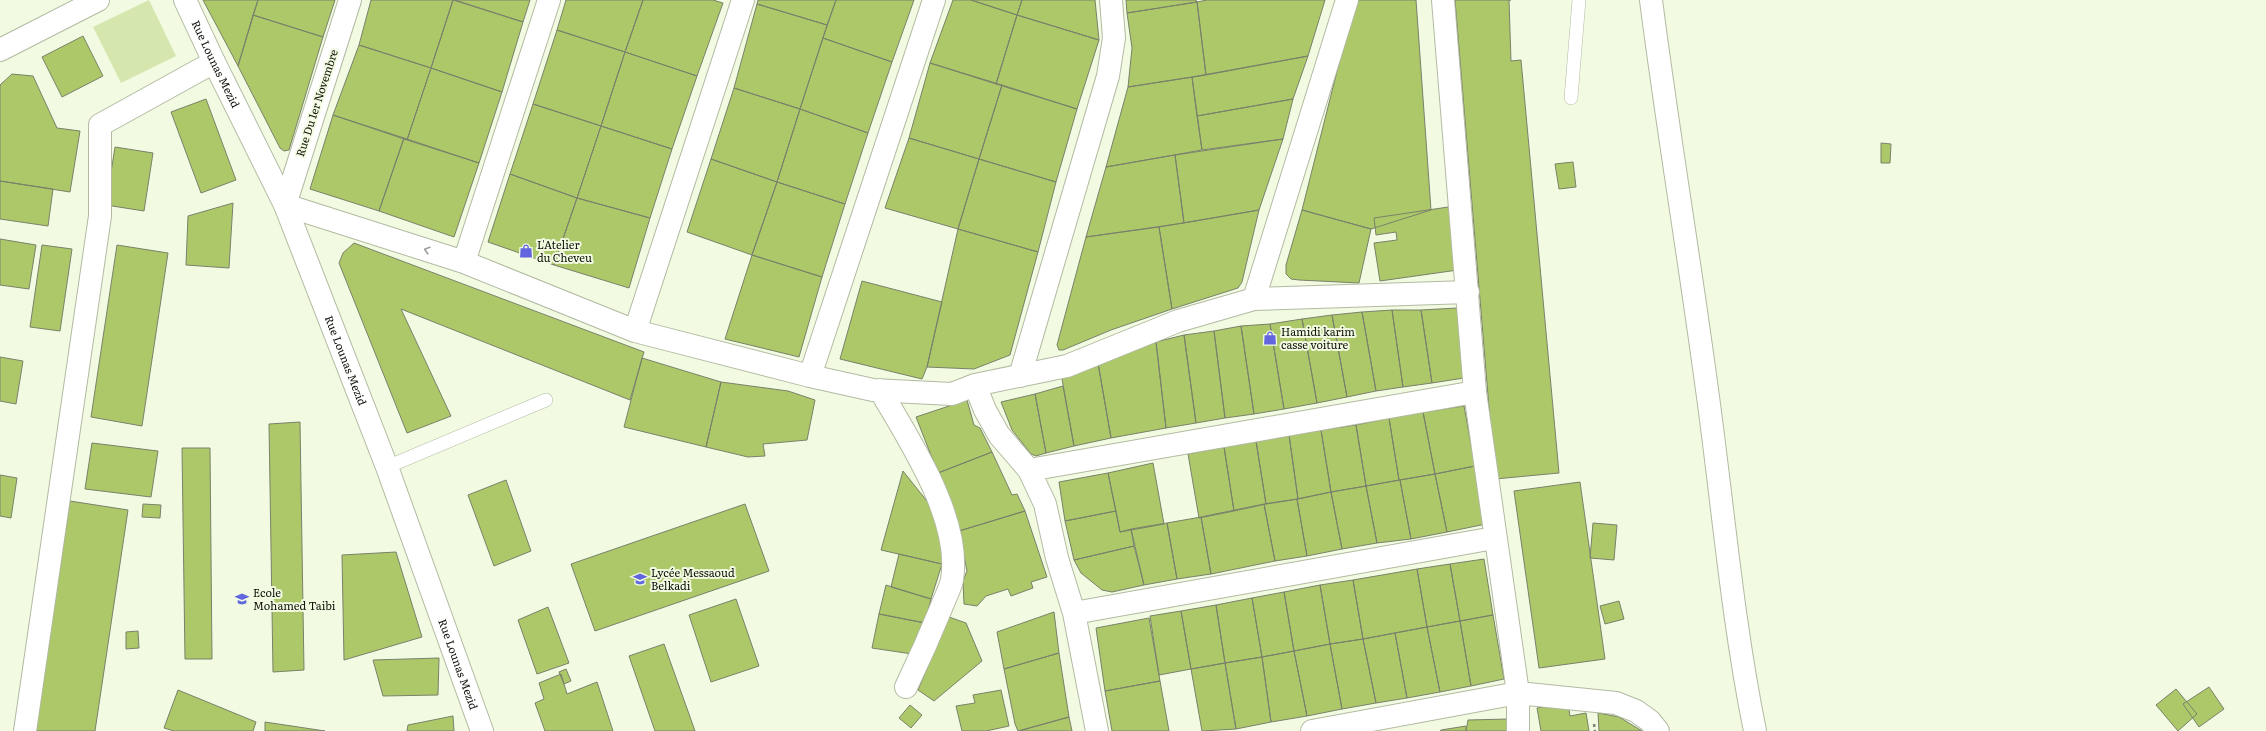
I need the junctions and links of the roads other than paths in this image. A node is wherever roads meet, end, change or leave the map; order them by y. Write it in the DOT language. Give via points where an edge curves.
graph roads {
  1 [pos="98,0"];
  2 [pos="185,0"];
  3 [pos="350,0"];
  4 [pos="549,0"];
  5 [pos="743,0"];
  6 [pos="934,0"];
  7 [pos="1111,0"];
  8 [pos="1347,0"];
  9 [pos="1443,0"];
  10 [pos="1579,0"];
  11 [pos="1651,0"];
  12 [pos="0,50"];
  13 [pos="214,62"];
  14 [pos="1571,98"];
  15 [pos="284,205"];
  16 [pos="464,262"];
  17 [pos="1468,292"];
  18 [pos="1254,299"];
  19 [pos="635,331"];
  20 [pos="810,376"];
  21 [pos="1020,376"];
  22 [pos="975,385"];
  23 [pos="880,390"];
  24 [pos="1475,392"];
  25 [pos="546,400"];
  26 [pos="387,467"];
  27 [pos="1029,470"];
  28 [pos="1494,538"];
  29 [pos="1074,613"];
  30 [pos="906,687"];
  31 [pos="1518,693"];
  32 [pos="1359,726"];
  33 [pos="25,731"];
  34 [pos="482,731"];
  35 [pos="1097,731"];
  36 [pos="1312,731"];
  37 [pos="1518,731"];
  38 [pos="1658,731"];
  39 [pos="1755,731"];
  1 -- 12 [label="street"];
  2 -- 13 [label="street, Rue Lounas Mezid"];
  3 -- 15 [label="street, Rue Du 1er Novembre"];
  4 -- 16 [label="street"];
  5 -- 19 [label="street"];
  6 -- 20 [label="street"];
  7 -- 21 [label="street" via="1114,38 1108,76"];
  8 -- 18 [label="street"];
  9 -- 17 [label="street"];
  10 -- 14 [label="lane"];
  11 -- 39 [label="street" via="1705,375 1731,582"];
  13 -- 15 [label="street, Rue Lounas Mezid"];
  13 -- 33 [label="street" via="100,125 100,216"];
  16 -- 15 [label="street, one-way"];
  15 -- 26 [label="street, Rue Lounas Mezid"];
  16 -- 19 [label="street"];
  17 -- 18 [label="street"];
  17 -- 24 [label="street"];
  18 -- 21 [label="street" via="1178,321 1067,366"];
  19 -- 20 [label="street"];
  20 -- 23 [label="street"];
  21 -- 22 [label="street"];
  22 -- 23 [label="street" via="952,394"];
  22 -- 27 [label="street" via="999,435"];
  23 -- 30 [label="street" via="913,447 946,516 953,546 952,581"];
  24 -- 27 [label="street"];
  24 -- 28 [label="street"];
  25 -- 26 [label="lane"];
  26 -- 34 [label="street, Rue Lounas Mezid"];
  27 -- 29 [label="street" via="1045,504 1057,558"];
  28 -- 29 [label="street"];
  28 -- 31 [label="street"];
  29 -- 35 [label="street"];
  31 -- 32 [label="street"];
  31 -- 37 [label="street"];
  31 -- 38 [label="street" via="1616,703 1640,714"];
  32 -- 36 [label="street"];
}
